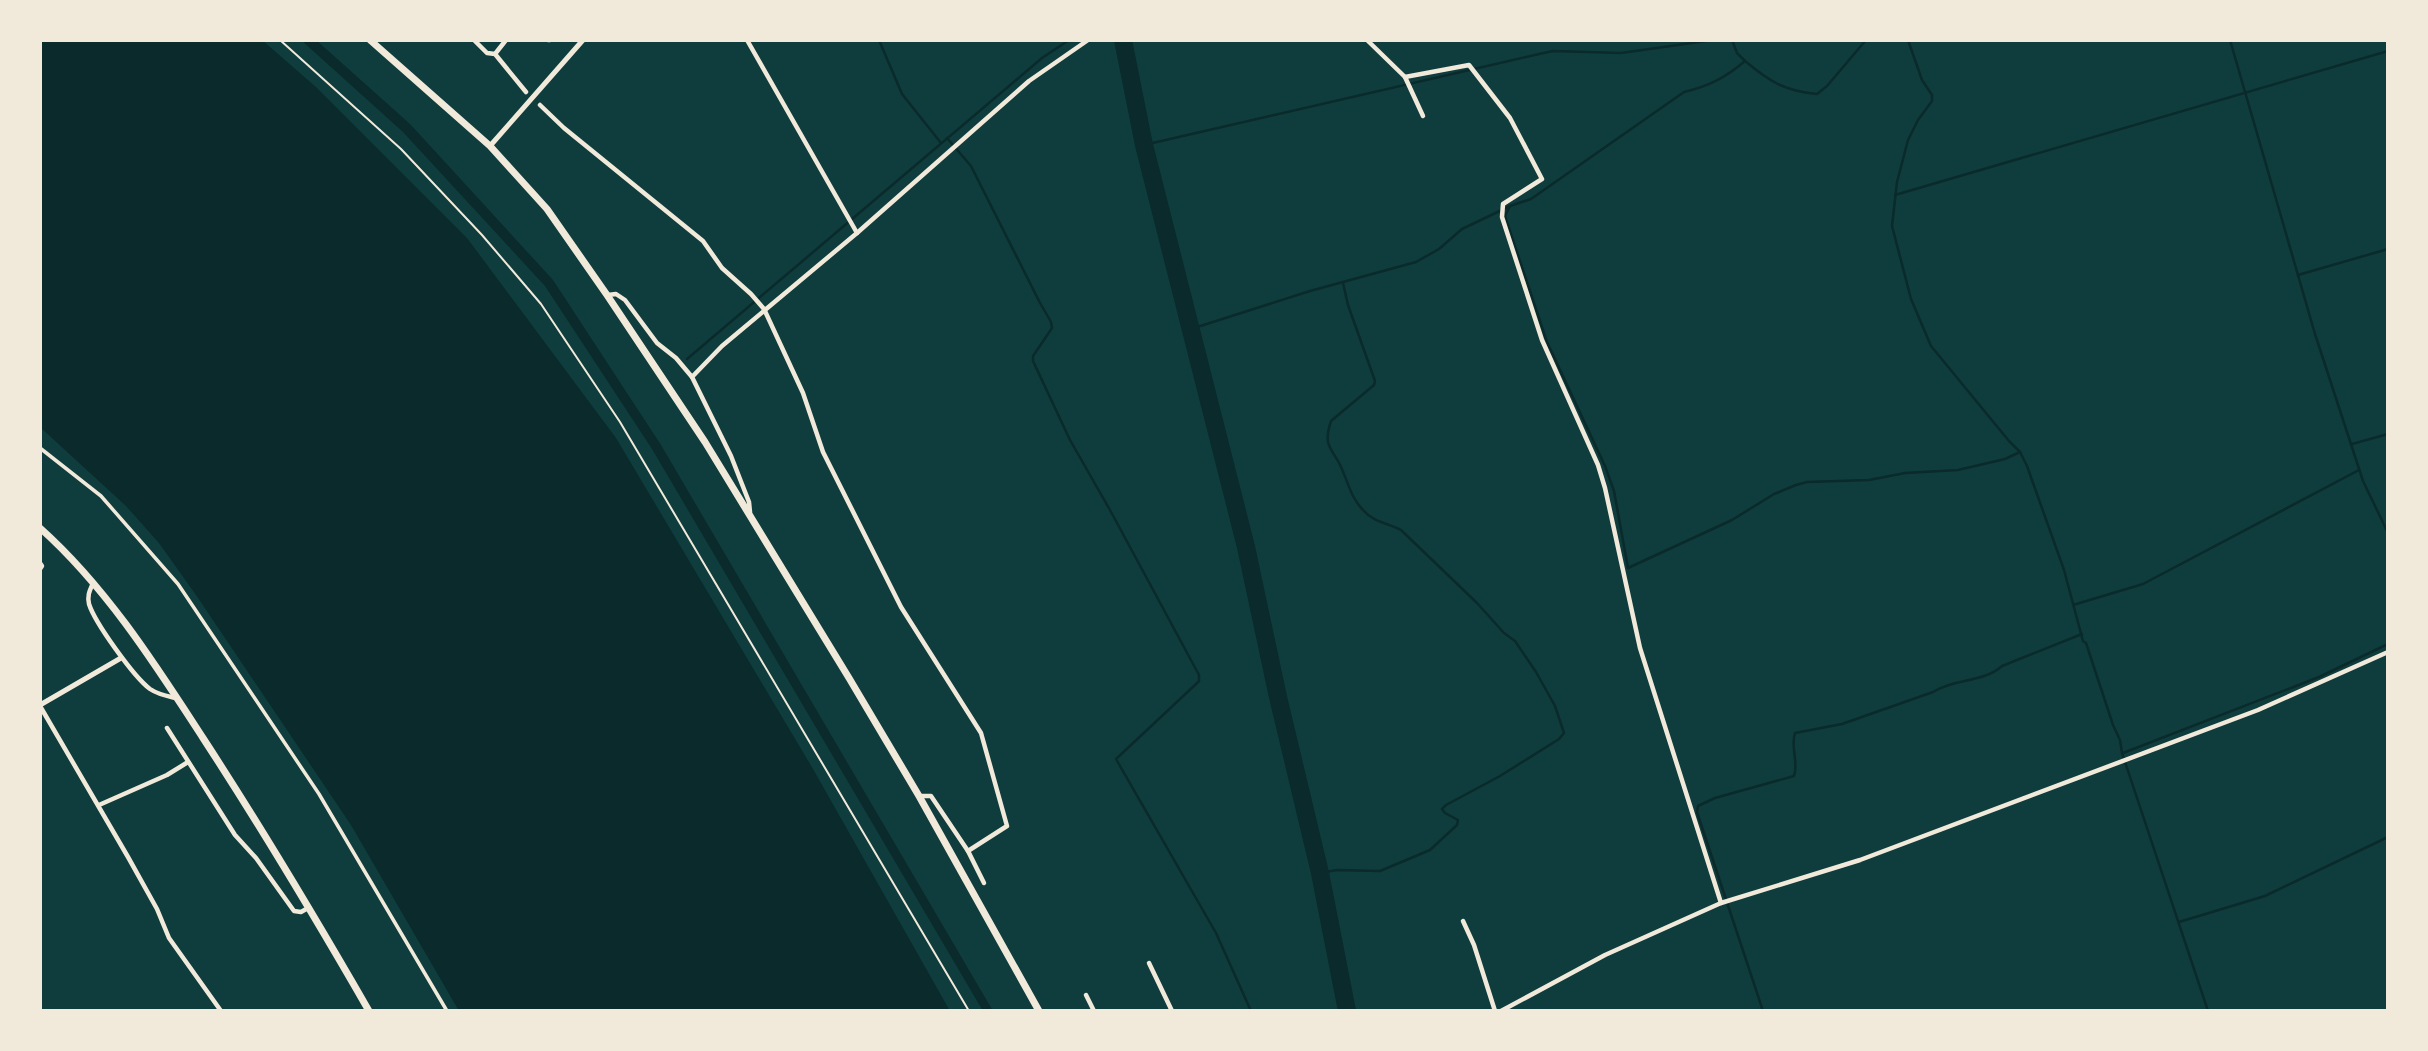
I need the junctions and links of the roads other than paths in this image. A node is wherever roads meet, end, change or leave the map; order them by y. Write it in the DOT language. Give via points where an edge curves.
graph roads {
  1 [pos="370,40"];
  2 [pos="474,40"];
  3 [pos="506,40"];
  4 [pos="583,40"];
  5 [pos="747,40"];
  6 [pos="1088,40"];
  7 [pos="1367,40"];
  8 [pos="495,54"];
  9 [pos="1405,77"];
  10 [pos="526,92"];
  11 [pos="540,106"];
  12 [pos="1423,116"];
  13 [pos="490,146"];
  14 [pos="857,233"];
  15 [pos="607,295"];
  16 [pos="764,310"];
  17 [pos="692,377"];
  18 [pos="40,447"];
  19 [pos="751,516"];
  20 [pos="40,528"];
  21 [pos="40,563"];
  22 [pos="40,569"];
  23 [pos="93,583"];
  24 [pos="2388,652"];
  25 [pos="121,658"];
  26 [pos="177,698"];
  27 [pos="40,706"];
  28 [pos="167,728"];
  29 [pos="188,762"];
  30 [pos="919,796"];
  31 [pos="99,805"];
  32 [pos="968,851"];
  33 [pos="984,883"];
  34 [pos="1721,903"];
  35 [pos="309,908"];
  36 [pos="1463,921"];
  37 [pos="1149,963"];
  38 [pos="1086,995"];
  39 [pos="220,1010"];
  40 [pos="369,1011"];
  41 [pos="447,1011"];
  42 [pos="1039,1011"];
  43 [pos="1094,1011"];
  44 [pos="1172,1011"];
  45 [pos="1495,1011"];
  46 [pos="1502,1011"];
  1 -- 13 [label="main road"];
  2 -- 8 [label="street" via="487,53"];
  3 -- 8 [label="street"];
  4 -- 13 [label="street"];
  5 -- 14 [label="street"];
  6 -- 14 [label="street" via="1029,81"];
  7 -- 9 [label="street"];
  8 -- 10 [label="street"];
  9 -- 12 [label="street"];
  9 -- 34 [label="street" via="1469,65 1510,118 1542,179 1503,204 1502,217 1542,340 1602,476 1640,648"];
  11 -- 16 [label="street" via="703,240 722,268"];
  13 -- 15 [label="main road" via="547,209"];
  14 -- 16 [label="street"];
  15 -- 17 [label="street" via="625,300 657,343"];
  15 -- 19 [label="main road"];
  16 -- 17 [label="street"];
  16 -- 32 [label="street" via="803,393 823,453 901,607 981,733 1007,826"];
  17 -- 19 [label="street" via="731,456"];
  18 -- 41 [label="street" via="100,496 178,584 319,794"];
  19 -- 30 [label="main road"];
  20 -- 23 [label="main road"];
  21 -- 22 [label="street"];
  23 -- 25 [label="street" via="88,593 90,605"];
  23 -- 26 [label="main road"];
  24 -- 34 [label="street" via="2258,710 1860,860"];
  25 -- 26 [label="street" via="148,687"];
  25 -- 27 [label="street"];
  26 -- 35 [label="main road"];
  27 -- 31 [label="street"];
  28 -- 29 [label="street"];
  29 -- 31 [label="street"];
  29 -- 35 [label="street" via="234,835 294,911"];
  30 -- 32 [label="street" via="931,796"];
  30 -- 42 [label="main road"];
  31 -- 39 [label="street" via="169,938"];
  32 -- 33 [label="street"];
  34 -- 46 [label="street" via="1605,955"];
  35 -- 40 [label="main road"];
  36 -- 45 [label="street"];
  37 -- 44 [label="street"];
  38 -- 43 [label="street"];
}
